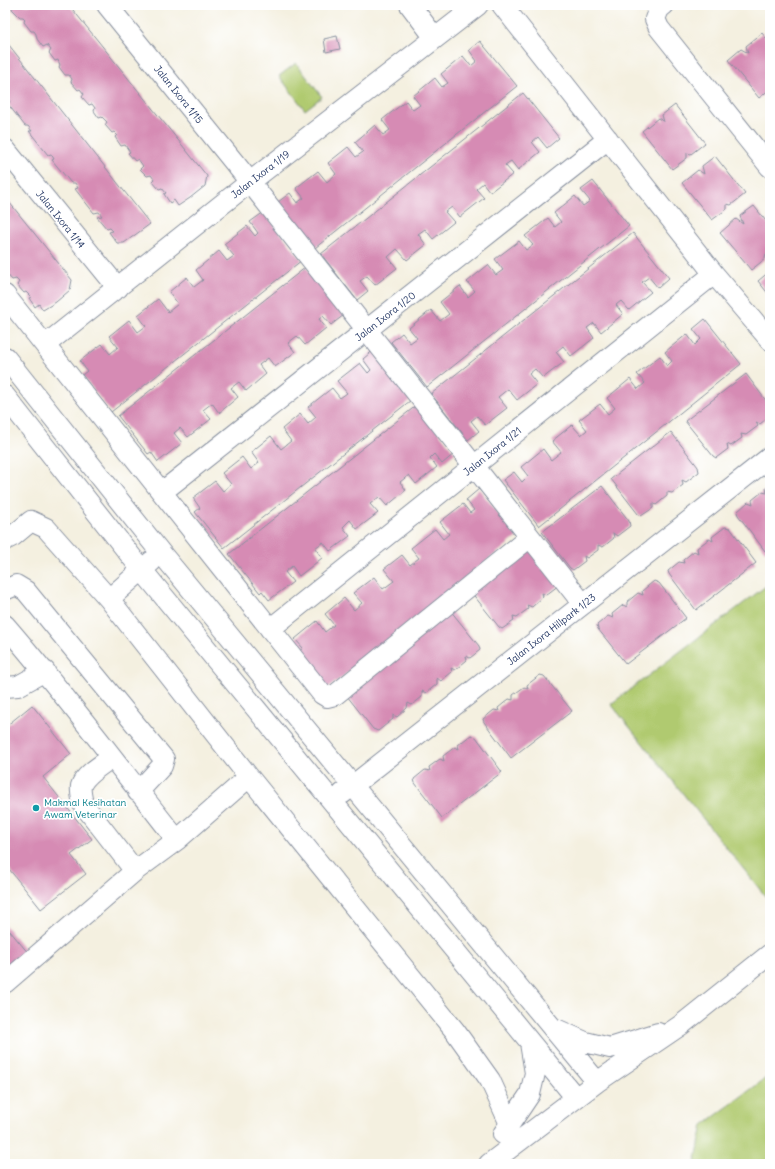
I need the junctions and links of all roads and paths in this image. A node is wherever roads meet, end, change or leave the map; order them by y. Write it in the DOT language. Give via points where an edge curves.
graph roads {
  1 [pos="107,5"];
  2 [pos="410,5"];
  3 [pos="478,5"];
  4 [pos="502,5"];
  5 [pos="664,5"];
  6 [pos="435,38"];
  7 [pos="608,139"];
  8 [pos="5,149"];
  9 [pos="770,167"];
  10 [pos="250,182"];
  11 [pos="714,274"];
  12 [pos="118,288"];
  13 [pos="5,295"];
  14 [pos="367,330"];
  15 [pos="770,340"];
  16 [pos="45,345"];
  17 [pos="5,357"];
  18 [pos="5,396"];
  19 [pos="770,457"];
  20 [pos="474,466"];
  21 [pos="162,492"];
  22 [pos="530,537"];
  23 [pos="5,540"];
  24 [pos="161,553"];
  25 [pos="142,570"];
  26 [pos="5,590"];
  27 [pos="109,599"];
  28 [pos="583,604"];
  29 [pos="5,625"];
  30 [pos="270,629"];
  31 [pos="45,671"];
  32 [pos="5,687"];
  33 [pos="111,758"];
  34 [pos="249,776"];
  35 [pos="353,786"];
  36 [pos="138,792"];
  37 [pos="333,802"];
  38 [pos="177,840"];
  39 [pos="135,871"];
  40 [pos="770,954"];
  41 [pos="5,983"];
  42 [pos="681,1025"];
  43 [pos="550,1026"];
  44 [pos="530,1042"];
  45 [pos="597,1082"];
  46 [pos="576,1098"];
  47 [pos="510,1124"];
  48 [pos="483,1164"];
  49 [pos="489,1164"];
  1 -- 10 [label="street, Jalan Ixora 1/15"];
  2 -- 6 [label="street"];
  3 -- 6 [label="street, Jalan Ixora 1/19"];
  4 -- 7 [label="street"];
  5 -- 9 [label="street" via="659,9 655,19 659,28"];
  6 -- 10 [label="street, Jalan Ixora 1/19"];
  7 -- 11 [label="street"];
  7 -- 14 [label="street, Jalan Ixora 1/20"];
  8 -- 12 [label="street, Jalan Ixora 1/14"];
  10 -- 12 [label="street, Jalan Ixora 1/19"];
  10 -- 14 [label="street, Jalan Ixora 1/15"];
  11 -- 15 [label="street"];
  11 -- 20 [label="street, Jalan Ixora 1/21"];
  12 -- 16 [label="street, Jalan Ixora 1/19"];
  13 -- 16 [label="street"];
  14 -- 20 [label="street, Jalan Ixora 1/15"];
  14 -- 21 [label="street, Jalan Ixora 1/20"];
  16 -- 21 [label="street"];
  17 -- 24 [label="street"];
  18 -- 25 [label="street"];
  19 -- 28 [label="street, Jalan Ixora Hillpark 1/23"];
  20 -- 22 [label="street, Jalan Ixora 1/15"];
  20 -- 30 [label="street, Jalan Ixora 1/21"];
  21 -- 30 [label="street"];
  22 -- 28 [label="street, Jalan Ixora 1/15"];
  22 -- 30 [label="street" via="335,695 327,697 322,694"];
  23 -- 27 [label="street" via="31,521 46,528"];
  24 -- 25 [label="street"];
  24 -- 35 [label="street"];
  25 -- 27 [label="street"];
  25 -- 37 [label="street"];
  26 -- 36 [label="street" via="16,585 26,591 164,759 162,766"];
  27 -- 34 [label="street"];
  28 -- 35 [label="street, Jalan Ixora Hillpark 1/23"];
  29 -- 31 [label="street"];
  31 -- 32 [label="street" via="18,686"];
  31 -- 33 [label="street"];
  33 -- 36 [label="street"];
  33 -- 39 [label="street" via="89,775 81,785 82,796 84,804"];
  34 -- 38 [label="street"];
  34 -- 47 [label="street" via="455,1031 490,1080"];
  35 -- 37 [label="street, Jalan Ixora Hillpark 1/23"];
  35 -- 43 [label="street"];
  36 -- 38 [label="street"];
  37 -- 44 [label="street"];
  38 -- 39 [label="street"];
  39 -- 41 [label="street"];
  40 -- 42 [label="street"];
  42 -- 43 [label="street" via="610,1048 585,1042"];
  42 -- 45 [label="street"];
  43 -- 45 [label="street"];
  44 -- 46 [label="street"];
  44 -- 47 [label="street" via="535,1074 530,1094"];
  45 -- 46 [label="street"];
  46 -- 49 [label="street"];
  47 -- 48 [label="street"];
}
